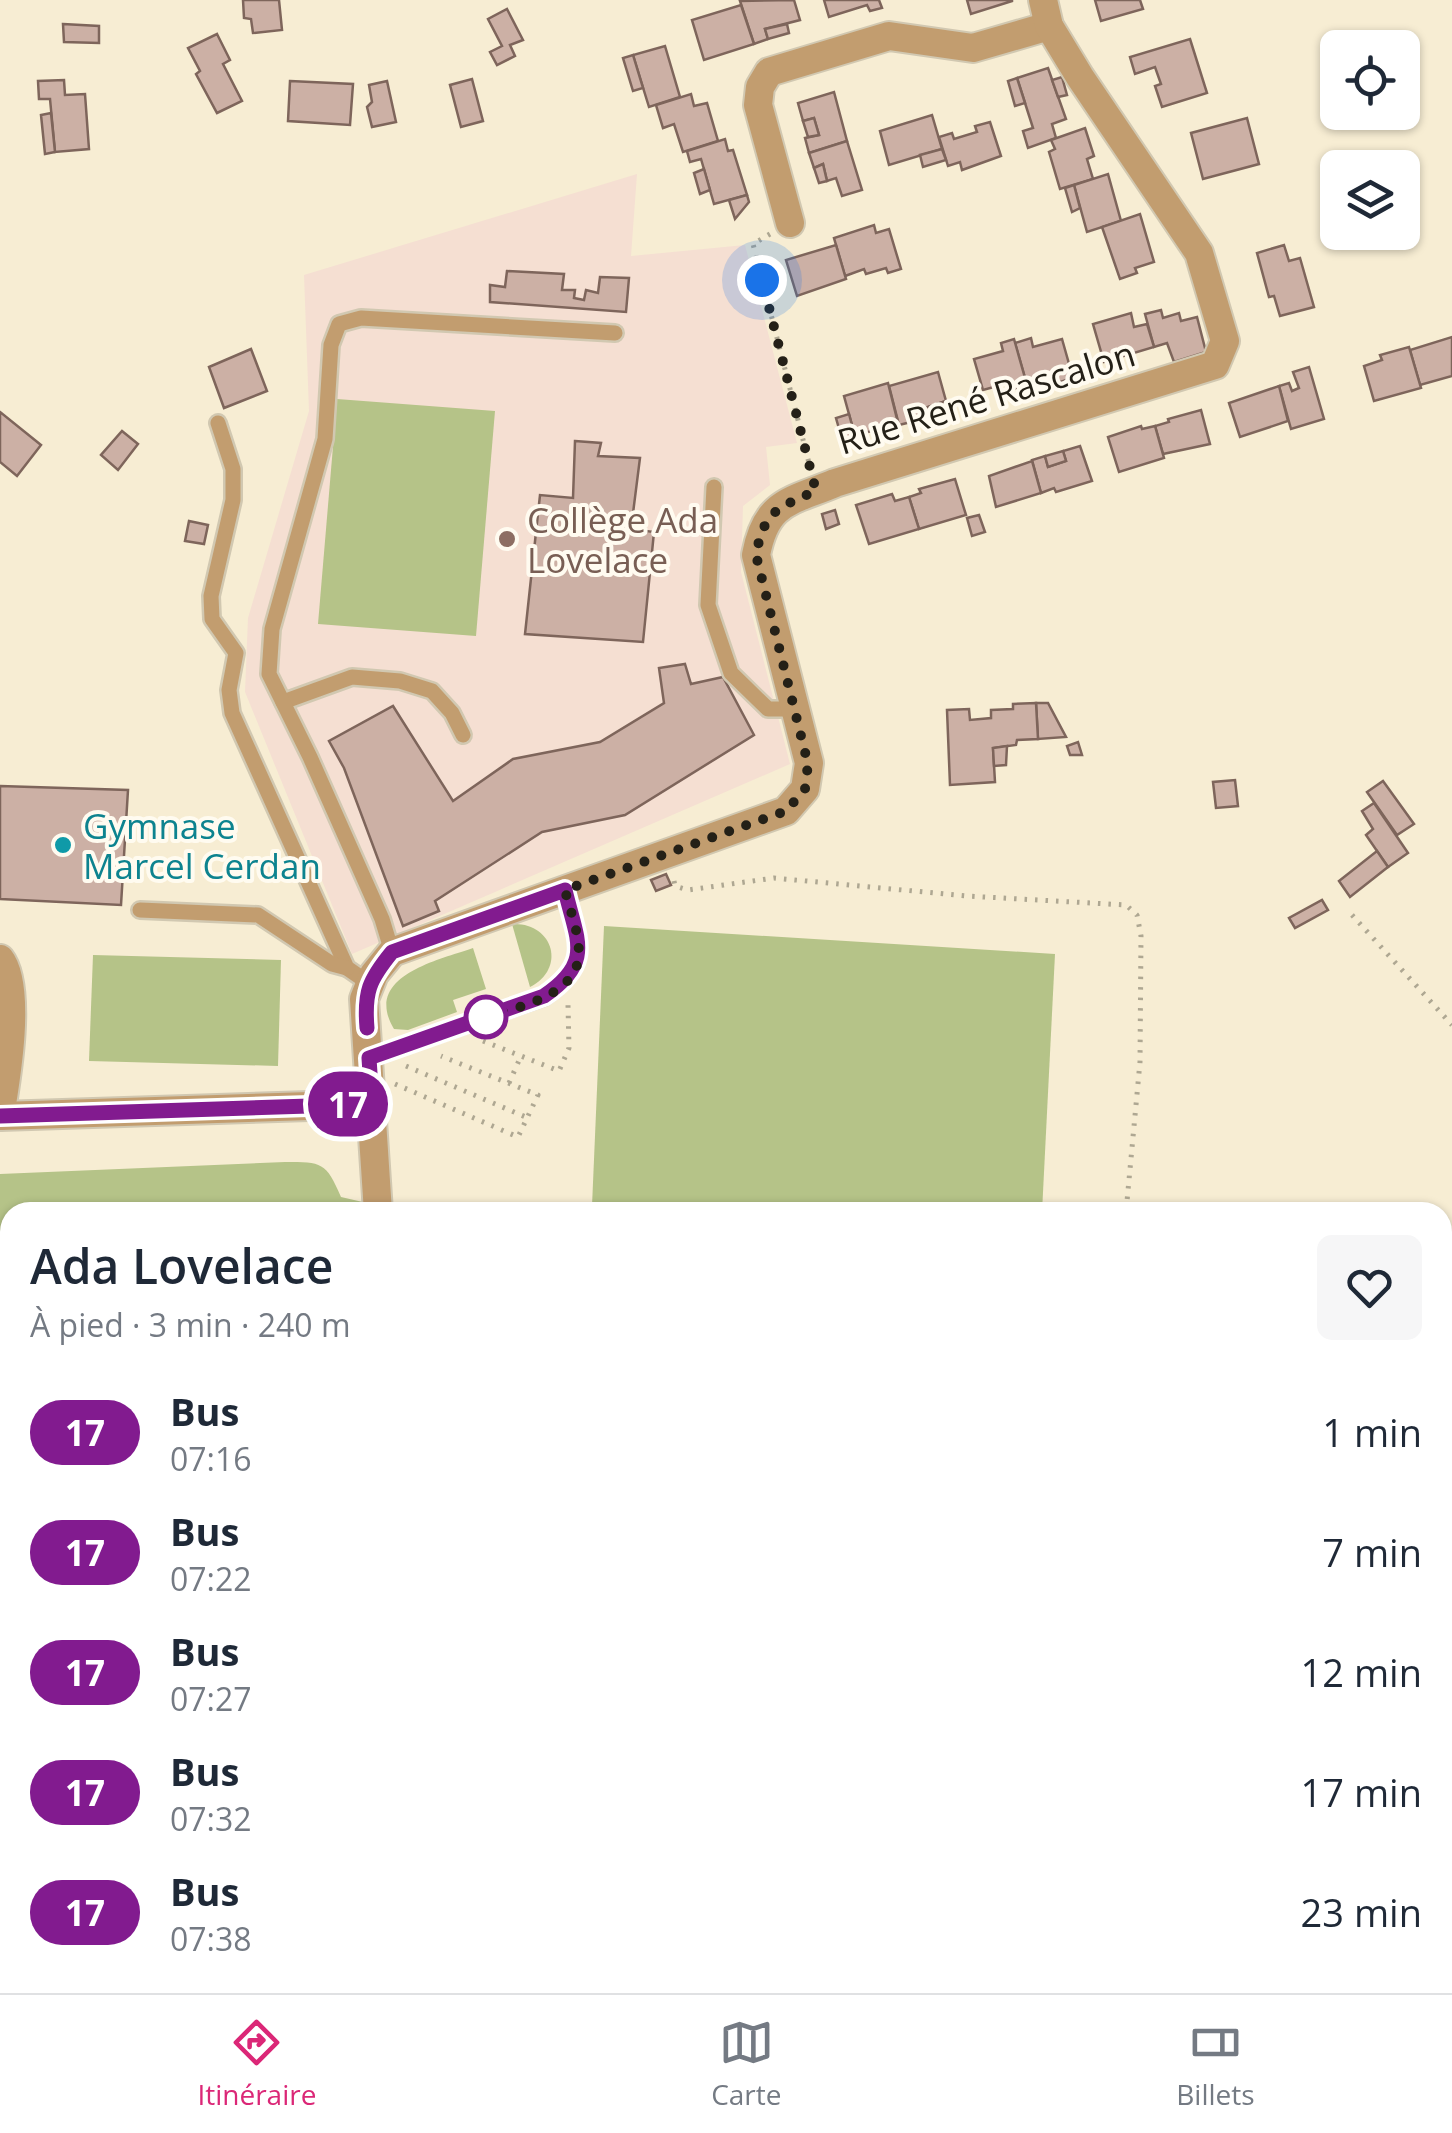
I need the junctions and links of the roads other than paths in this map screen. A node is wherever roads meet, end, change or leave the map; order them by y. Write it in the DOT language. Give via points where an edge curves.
graph roads {
  1 [pos="1046,13"];
  2 [pos="790,223"];
  3 [pos="616,333"];
  4 [pos="218,423"];
  5 [pos="714,487"];
  6 [pos="283,702"];
  7 [pos="795,710"];
  8 [pos="464,736"];
  9 [pos="565,890"];
  10 [pos="140,910"];
  11 [pos="392,952"];
  12 [pos="0,959"];
  13 [pos="347,968"];
  14 [pos="370,984"];
  15 [pos="373,1075"];
  16 [pos="0,1116"];
  17 [pos="378,1202"];
  1 -- 2 [label="street" via="973,48 889,36 770,72 758,106"];
  1 -- 7 [label="street, Rue René Rascalon" via="1080,77 1200,254 1225,341 1215,365 774,509 756,555"];
  3 -- 6 [label="lane" via="361,318 340,324 332,345 325,439 272,629 269,674"];
  4 -- 13 [label="lane" via="233,469 233,500 210,596 212,619 236,653 232,712"];
  5 -- 7 [label="lane" via="708,604 730,673 768,709"];
  6 -- 8 [label="lane" via="352,677 400,681 432,691"];
  6 -- 11 [label="lane"];
  7 -- 9 [label="street, Rue René Rascalon" via="808,764 805,789 786,811"];
  9 -- 11 [label="street, Rue René Rascalon"];
  9 -- 15 [label="lane" via="578,963 567,981 544,996 410,1044"];
  10 -- 13 [label="lane" via="258,916"];
  11 -- 14 [label="street"];
  12 -- 16 [label="street" via="8,973 10,1010"];
  13 -- 14 [label="lane"];
  14 -- 15 [label="street" via="364,998"];
  15 -- 16 [label="street"];
  15 -- 17 [label="street"];
}
